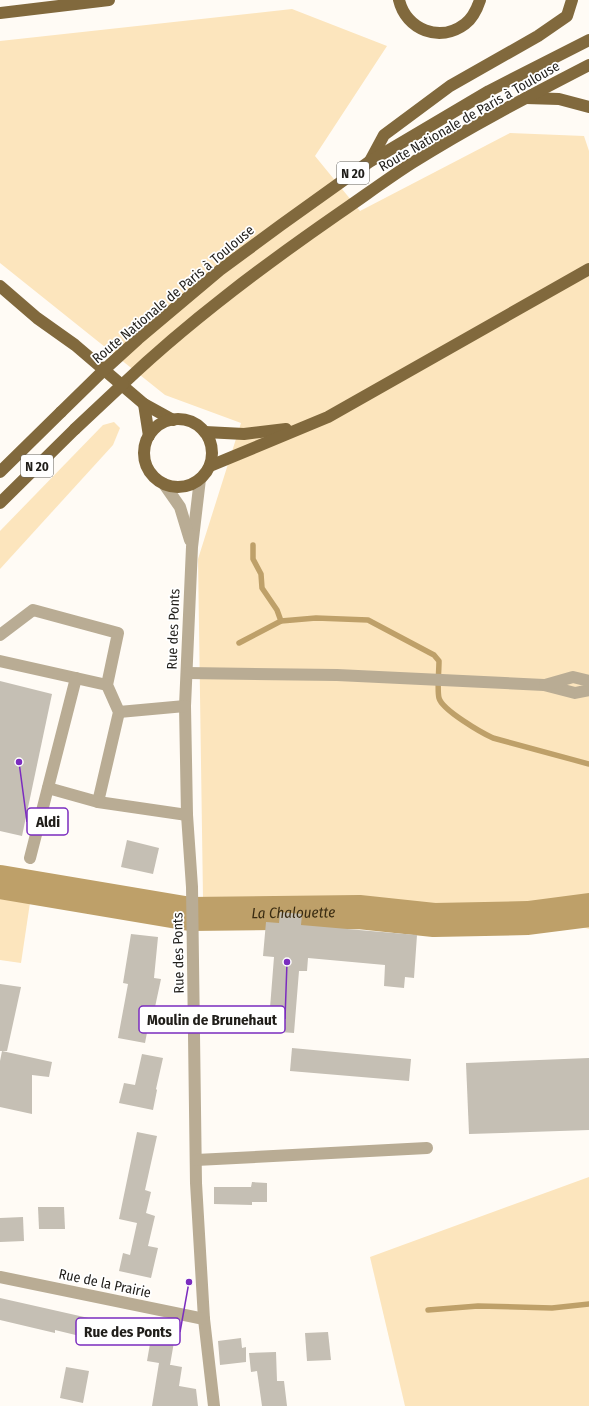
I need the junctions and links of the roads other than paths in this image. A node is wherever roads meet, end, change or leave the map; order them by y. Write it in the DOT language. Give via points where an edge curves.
graph roads {
  1 [pos="109,0"];
  2 [pos="399,0"];
  3 [pos="480,0"];
  4 [pos="572,0"];
  5 [pos="0,13"];
  6 [pos="589,40"];
  7 [pos="589,65"];
  8 [pos="524,98"];
  9 [pos="589,107"];
  10 [pos="369,162"];
  11 [pos="589,269"];
  12 [pos="0,286"];
  13 [pos="144,404"];
  14 [pos="173,420"];
  15 [pos="301,427"];
  16 [pos="205,432"];
  17 [pos="149,436"];
  18 [pos="210,466"];
  19 [pos="0,472"];
  20 [pos="200,479"];
  21 [pos="164,484"];
  22 [pos="0,503"];
  23 [pos="192,548"];
  24 [pos="0,635"];
  25 [pos="0,661"];
  26 [pos="187,673"];
  27 [pos="76,678"];
  28 [pos="589,681"];
  29 [pos="107,685"];
  30 [pos="544,685"];
  31 [pos="589,690"];
  32 [pos="185,706"];
  33 [pos="119,712"];
  34 [pos="48,788"];
  35 [pos="98,802"];
  36 [pos="188,815"];
  37 [pos="30,858"];
  38 [pos="427,1148"];
  39 [pos="196,1160"];
  40 [pos="0,1277"];
  41 [pos="204,1319"];
  42 [pos="214,1406"];
  1 -- 5 [label="main road"];
  2 -- 3 [label="main road" via="400,8 407,19 417,27 443,33 456,30 466,23 475,13"];
  4 -- 10 [label="main road" via="567,16 531,40 450,86 384,135"];
  6 -- 10 [label="main road, Route Nationale de Paris à Toulouse / N 20" via="489,91"];
  7 -- 8 [label="main road, Route Nationale de Paris à Toulouse / N 20"];
  8 -- 9 [label="main road" via="559,99"];
  8 -- 22 [label="main road, Route Nationale de Paris à Toulouse / N 20, bridge" via="412,163 239,285 153,356"];
  10 -- 19 [label="main road, Route Nationale de Paris à Toulouse / N 20, bridge" via="220,270 138,339"];
  11 -- 15 [label="main road" via="328,417"];
  12 -- 13 [label="main road"];
  13 -- 14 [label="main road"];
  13 -- 17 [label="main road"];
  14 -- 16 [label="main road" via="190,421"];
  14 -- 17 [label="main road" via="163,422"];
  15 -- 16 [label="main road" via="244,434"];
  15 -- 18 [label="main road"];
  16 -- 18 [label="main road" via="212,448"];
  17 -- 21 [label="main road" via="145,446 146,463 155,478"];
  18 -- 20 [label="main road"];
  20 -- 21 [label="main road" via="183,487"];
  20 -- 23 [label="street, Rue des Ponts"];
  21 -- 23 [label="street, Rue des Ponts" via="180,507"];
  23 -- 26 [label="street, Rue des Ponts"];
  24 -- 29 [label="street" via="33,610 118,633"];
  25 -- 27 [label="street"];
  26 -- 30 [label="street" via="337,675"];
  26 -- 32 [label="street, Rue des Ponts"];
  27 -- 29 [label="street"];
  27 -- 34 [label="street"];
  28 -- 30 [label="street" via="573,677"];
  29 -- 33 [label="street"];
  30 -- 31 [label="street" via="575,693"];
  32 -- 33 [label="street"];
  32 -- 36 [label="street, Rue des Ponts"];
  33 -- 35 [label="street"];
  34 -- 35 [label="street"];
  34 -- 37 [label="street"];
  35 -- 36 [label="street"];
  36 -- 39 [label="street, Rue des Ponts" via="193,926"];
  38 -- 39 [label="street"];
  39 -- 41 [label="street, Rue des Ponts"];
  40 -- 41 [label="street, Rue de la Prairie"];
  41 -- 42 [label="street, Rue des Ponts"];
}
